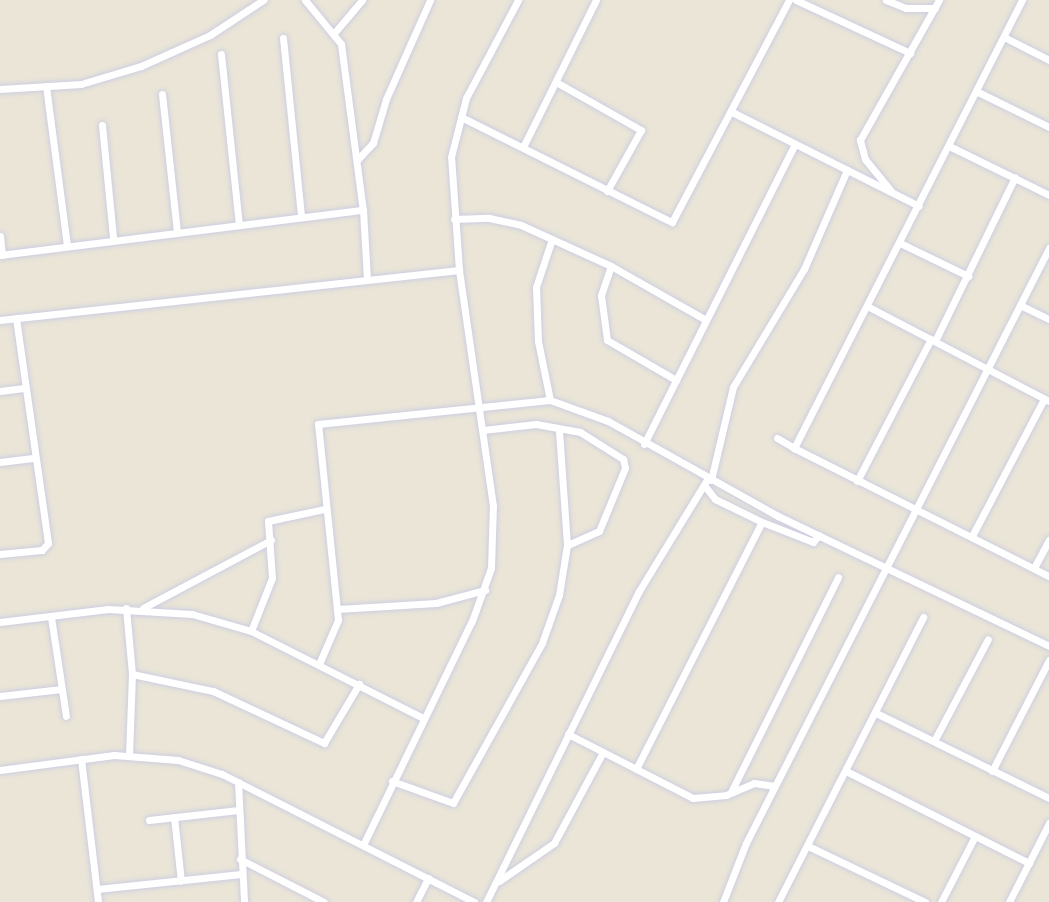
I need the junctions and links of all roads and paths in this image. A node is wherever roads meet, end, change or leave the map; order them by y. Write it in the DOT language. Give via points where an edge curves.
graph roads {
  1 [pos="263,0"];
  2 [pos="305,0"];
  3 [pos="362,0"];
  4 [pos="430,0"];
  5 [pos="518,0"];
  6 [pos="596,0"];
  7 [pos="789,0"];
  8 [pos="796,0"];
  9 [pos="886,0"];
  10 [pos="1022,0"];
  11 [pos="937,4"];
  12 [pos="335,32"];
  13 [pos="1004,37"];
  14 [pos="283,38"];
  15 [pos="910,53"];
  16 [pos="221,54"];
  17 [pos="1049,60"];
  18 [pos="556,82"];
  19 [pos="46,86"];
  20 [pos="0,89"];
  21 [pos="978,92"];
  22 [pos="162,94"];
  23 [pos="732,112"];
  24 [pos="461,117"];
  25 [pos="102,125"];
  26 [pos="1049,127"];
  27 [pos="795,144"];
  28 [pos="949,146"];
  29 [pos="523,147"];
  30 [pos="358,159"];
  31 [pos="847,170"];
  32 [pos="1015,177"];
  33 [pos="607,191"];
  34 [pos="891,191"];
  35 [pos="1049,195"];
  36 [pos="919,206"];
  37 [pos="363,210"];
  38 [pos="301,216"];
  39 [pos="454,219"];
  40 [pos="239,224"];
  41 [pos="177,232"];
  42 [pos="0,236"];
  43 [pos="113,238"];
  44 [pos="551,242"];
  45 [pos="900,243"];
  46 [pos="67,245"];
  47 [pos="1049,248"];
  48 [pos="1,255"];
  49 [pos="611,266"];
  50 [pos="459,270"];
  51 [pos="968,276"];
  52 [pos="367,279"];
  53 [pos="1020,305"];
  54 [pos="867,306"];
  55 [pos="16,318"];
  56 [pos="1049,319"];
  57 [pos="0,320"];
  58 [pos="706,320"];
  59 [pos="933,340"];
  60 [pos="989,367"];
  61 [pos="676,380"];
  62 [pos="26,388"];
  63 [pos="0,391"];
  64 [pos="550,400"];
  65 [pos="1047,400"];
  66 [pos="479,406"];
  67 [pos="483,430"];
  68 [pos="559,430"];
  69 [pos="777,438"];
  70 [pos="644,444"];
  71 [pos="794,448"];
  72 [pos="35,458"];
  73 [pos="0,462"];
  74 [pos="708,481"];
  75 [pos="857,481"];
  76 [pos="324,509"];
  77 [pos="918,509"];
  78 [pos="762,522"];
  79 [pos="819,535"];
  80 [pos="972,536"];
  81 [pos="271,540"];
  82 [pos="1049,540"];
  83 [pos="567,545"];
  84 [pos="0,554"];
  85 [pos="889,566"];
  86 [pos="1034,568"];
  87 [pos="1049,576"];
  88 [pos="838,577"];
  89 [pos="485,590"];
  90 [pos="126,608"];
  91 [pos="142,609"];
  92 [pos="337,609"];
  93 [pos="51,617"];
  94 [pos="923,617"];
  95 [pos="0,622"];
  96 [pos="251,631"];
  97 [pos="988,639"];
  98 [pos="1049,646"];
  99 [pos="1049,660"];
  100 [pos="319,664"];
  101 [pos="132,674"];
  102 [pos="359,684"];
  103 [pos="62,689"];
  104 [pos="0,696"];
  105 [pos="876,713"];
  106 [pos="66,716"];
  107 [pos="423,718"];
  108 [pos="568,734"];
  109 [pos="934,741"];
  110 [pos="603,752"];
  111 [pos="129,754"];
  112 [pos="81,759"];
  113 [pos="636,769"];
  114 [pos="0,770"];
  115 [pos="846,771"];
  116 [pos="992,771"];
  117 [pos="392,781"];
  118 [pos="238,782"];
  119 [pos="775,786"];
  120 [pos="731,792"];
  121 [pos="1049,798"];
  122 [pos="238,810"];
  123 [pos="174,817"];
  124 [pos="149,820"];
  125 [pos="1049,823"];
  126 [pos="975,836"];
  127 [pos="363,845"];
  128 [pos="808,846"];
  129 [pos="240,859"];
  130 [pos="1029,863"];
  131 [pos="241,874"];
  132 [pos="428,878"];
  133 [pos="181,881"];
  134 [pos="498,882"];
  135 [pos="97,889"];
  136 [pos="98,902"];
  137 [pos="244,902"];
  138 [pos="324,902"];
  139 [pos="416,902"];
  140 [pos="474,902"];
  141 [pos="486,902"];
  142 [pos="723,902"];
  143 [pos="778,902"];
  144 [pos="925,902"];
  145 [pos="941,902"];
  146 [pos="1009,902"];
  1 -- 19 [label="street" via="168,57 81,84"];
  2 -- 12 [label="street"];
  3 -- 12 [label="street"];
  4 -- 30 [label="street" via="386,99 373,143"];
  5 -- 24 [label="street" via="473,83"];
  6 -- 18 [label="street"];
  7 -- 23 [label="street"];
  8 -- 15 [label="street"];
  9 -- 11 [label="street" via="906,8"];
  10 -- 13 [label="street"];
  11 -- 15 [label="street"];
  12 -- 30 [label="street"];
  13 -- 17 [label="street"];
  13 -- 21 [label="street"];
  14 -- 38 [label="street"];
  15 -- 34 [label="street" via="860,140 865,159"];
  16 -- 40 [label="street"];
  18 -- 29 [label="street"];
  18 -- 33 [label="street" via="641,130"];
  19 -- 20 [label="street"];
  19 -- 46 [label="street"];
  21 -- 26 [label="street"];
  21 -- 28 [label="street"];
  22 -- 41 [label="street"];
  23 -- 27 [label="street"];
  23 -- 33 [label="street" via="678,220 665,221"];
  24 -- 29 [label="street"];
  24 -- 39 [label="street" via="451,157"];
  25 -- 43 [label="street"];
  27 -- 31 [label="street"];
  27 -- 58 [label="street"];
  28 -- 32 [label="street"];
  28 -- 36 [label="street"];
  29 -- 33 [label="street"];
  30 -- 37 [label="street"];
  31 -- 34 [label="street"];
  31 -- 74 [label="street" via="804,269 733,387"];
  32 -- 35 [label="street"];
  32 -- 51 [label="street"];
  34 -- 36 [label="street"];
  36 -- 45 [label="street"];
  37 -- 38 [label="street"];
  37 -- 52 [label="street"];
  38 -- 40 [label="street"];
  39 -- 44 [label="street" via="505,220"];
  39 -- 50 [label="street"];
  40 -- 41 [label="street"];
  41 -- 43 [label="street"];
  42 -- 48 [label="street"];
  43 -- 46 [label="street"];
  44 -- 49 [label="street"];
  44 -- 64 [label="street" via="536,287 538,341"];
  45 -- 51 [label="street"];
  45 -- 54 [label="street"];
  46 -- 48 [label="street"];
  47 -- 53 [label="street"];
  49 -- 58 [label="street"];
  49 -- 61 [label="street" via="601,295 607,340"];
  50 -- 52 [label="street"];
  50 -- 66 [label="street"];
  51 -- 59 [label="street"];
  52 -- 55 [label="street"];
  53 -- 56 [label="street"];
  53 -- 60 [label="street"];
  54 -- 59 [label="street"];
  54 -- 71 [label="street"];
  55 -- 57 [label="street"];
  55 -- 62 [label="street"];
  58 -- 61 [label="street"];
  59 -- 60 [label="street"];
  59 -- 75 [label="street"];
  60 -- 65 [label="street"];
  60 -- 77 [label="street"];
  61 -- 70 [label="street"];
  62 -- 63 [label="street"];
  62 -- 72 [label="street"];
  64 -- 66 [label="street"];
  64 -- 70 [label="street" via="608,421"];
  65 -- 80 [label="street"];
  66 -- 67 [label="street"];
  66 -- 76 [label="street" via="322,421 317,429"];
  67 -- 68 [label="street" via="536,424"];
  67 -- 89 [label="street" via="494,535"];
  68 -- 83 [label="street"];
  68 -- 83 [label="street" via="593,438 626,463 599,531"];
  69 -- 71 [label="street"];
  70 -- 74 [label="street"];
  71 -- 75 [label="street"];
  72 -- 73 [label="street"];
  72 -- 84 [label="street" via="48,543 42,550"];
  74 -- 78 [label="street" via="715,499"];
  74 -- 79 [label="street"];
  74 -- 108 [label="street" via="655,560"];
  75 -- 77 [label="street"];
  76 -- 81 [label="street" via="271,519"];
  76 -- 92 [label="street"];
  77 -- 80 [label="street"];
  77 -- 85 [label="street"];
  78 -- 79 [label="street" via="813,542"];
  78 -- 113 [label="street"];
  79 -- 85 [label="street"];
  80 -- 86 [label="street"];
  81 -- 91 [label="street"];
  81 -- 96 [label="street" via="269,589"];
  82 -- 86 [label="street"];
  83 -- 117 [label="street" via="546,634 459,798 445,802"];
  85 -- 98 [label="street"];
  85 -- 119 [label="street"];
  86 -- 87 [label="street"];
  88 -- 120 [label="street"];
  89 -- 92 [label="street" via="436,603"];
  89 -- 107 [label="street"];
  90 -- 91 [label="street"];
  90 -- 93 [label="street"];
  90 -- 101 [label="street"];
  91 -- 96 [label="street" via="192,614"];
  92 -- 100 [label="street" via="337,625"];
  93 -- 95 [label="street"];
  93 -- 103 [label="street"];
  94 -- 105 [label="street"];
  96 -- 100 [label="street"];
  97 -- 109 [label="street"];
  99 -- 116 [label="street"];
  100 -- 102 [label="street"];
  101 -- 102 [label="street" via="213,691 324,743"];
  101 -- 111 [label="street"];
  102 -- 107 [label="street"];
  103 -- 104 [label="street"];
  103 -- 106 [label="street"];
  105 -- 109 [label="street"];
  105 -- 115 [label="street"];
  107 -- 117 [label="street"];
  108 -- 110 [label="street"];
  108 -- 134 [label="street"];
  109 -- 116 [label="street"];
  110 -- 113 [label="street"];
  110 -- 134 [label="street" via="554,843"];
  111 -- 112 [label="street"];
  111 -- 118 [label="street" via="178,760"];
  112 -- 114 [label="street"];
  112 -- 135 [label="street"];
  113 -- 120 [label="street" via="693,798"];
  115 -- 126 [label="street"];
  115 -- 128 [label="street"];
  116 -- 121 [label="street"];
  117 -- 127 [label="street"];
  118 -- 122 [label="street"];
  118 -- 127 [label="street"];
  119 -- 120 [label="street" via="754,783"];
  119 -- 142 [label="street"];
  122 -- 123 [label="street"];
  122 -- 129 [label="street"];
  123 -- 124 [label="street"];
  123 -- 133 [label="street"];
  125 -- 130 [label="street"];
  126 -- 130 [label="street"];
  126 -- 145 [label="street"];
  127 -- 132 [label="street"];
  128 -- 143 [label="street"];
  128 -- 144 [label="street"];
  129 -- 131 [label="street"];
  129 -- 138 [label="street"];
  130 -- 146 [label="street"];
  131 -- 133 [label="street"];
  131 -- 137 [label="street"];
  132 -- 139 [label="street"];
  132 -- 140 [label="street"];
  133 -- 135 [label="street"];
  134 -- 141 [label="street"];
  135 -- 136 [label="street"];
}
